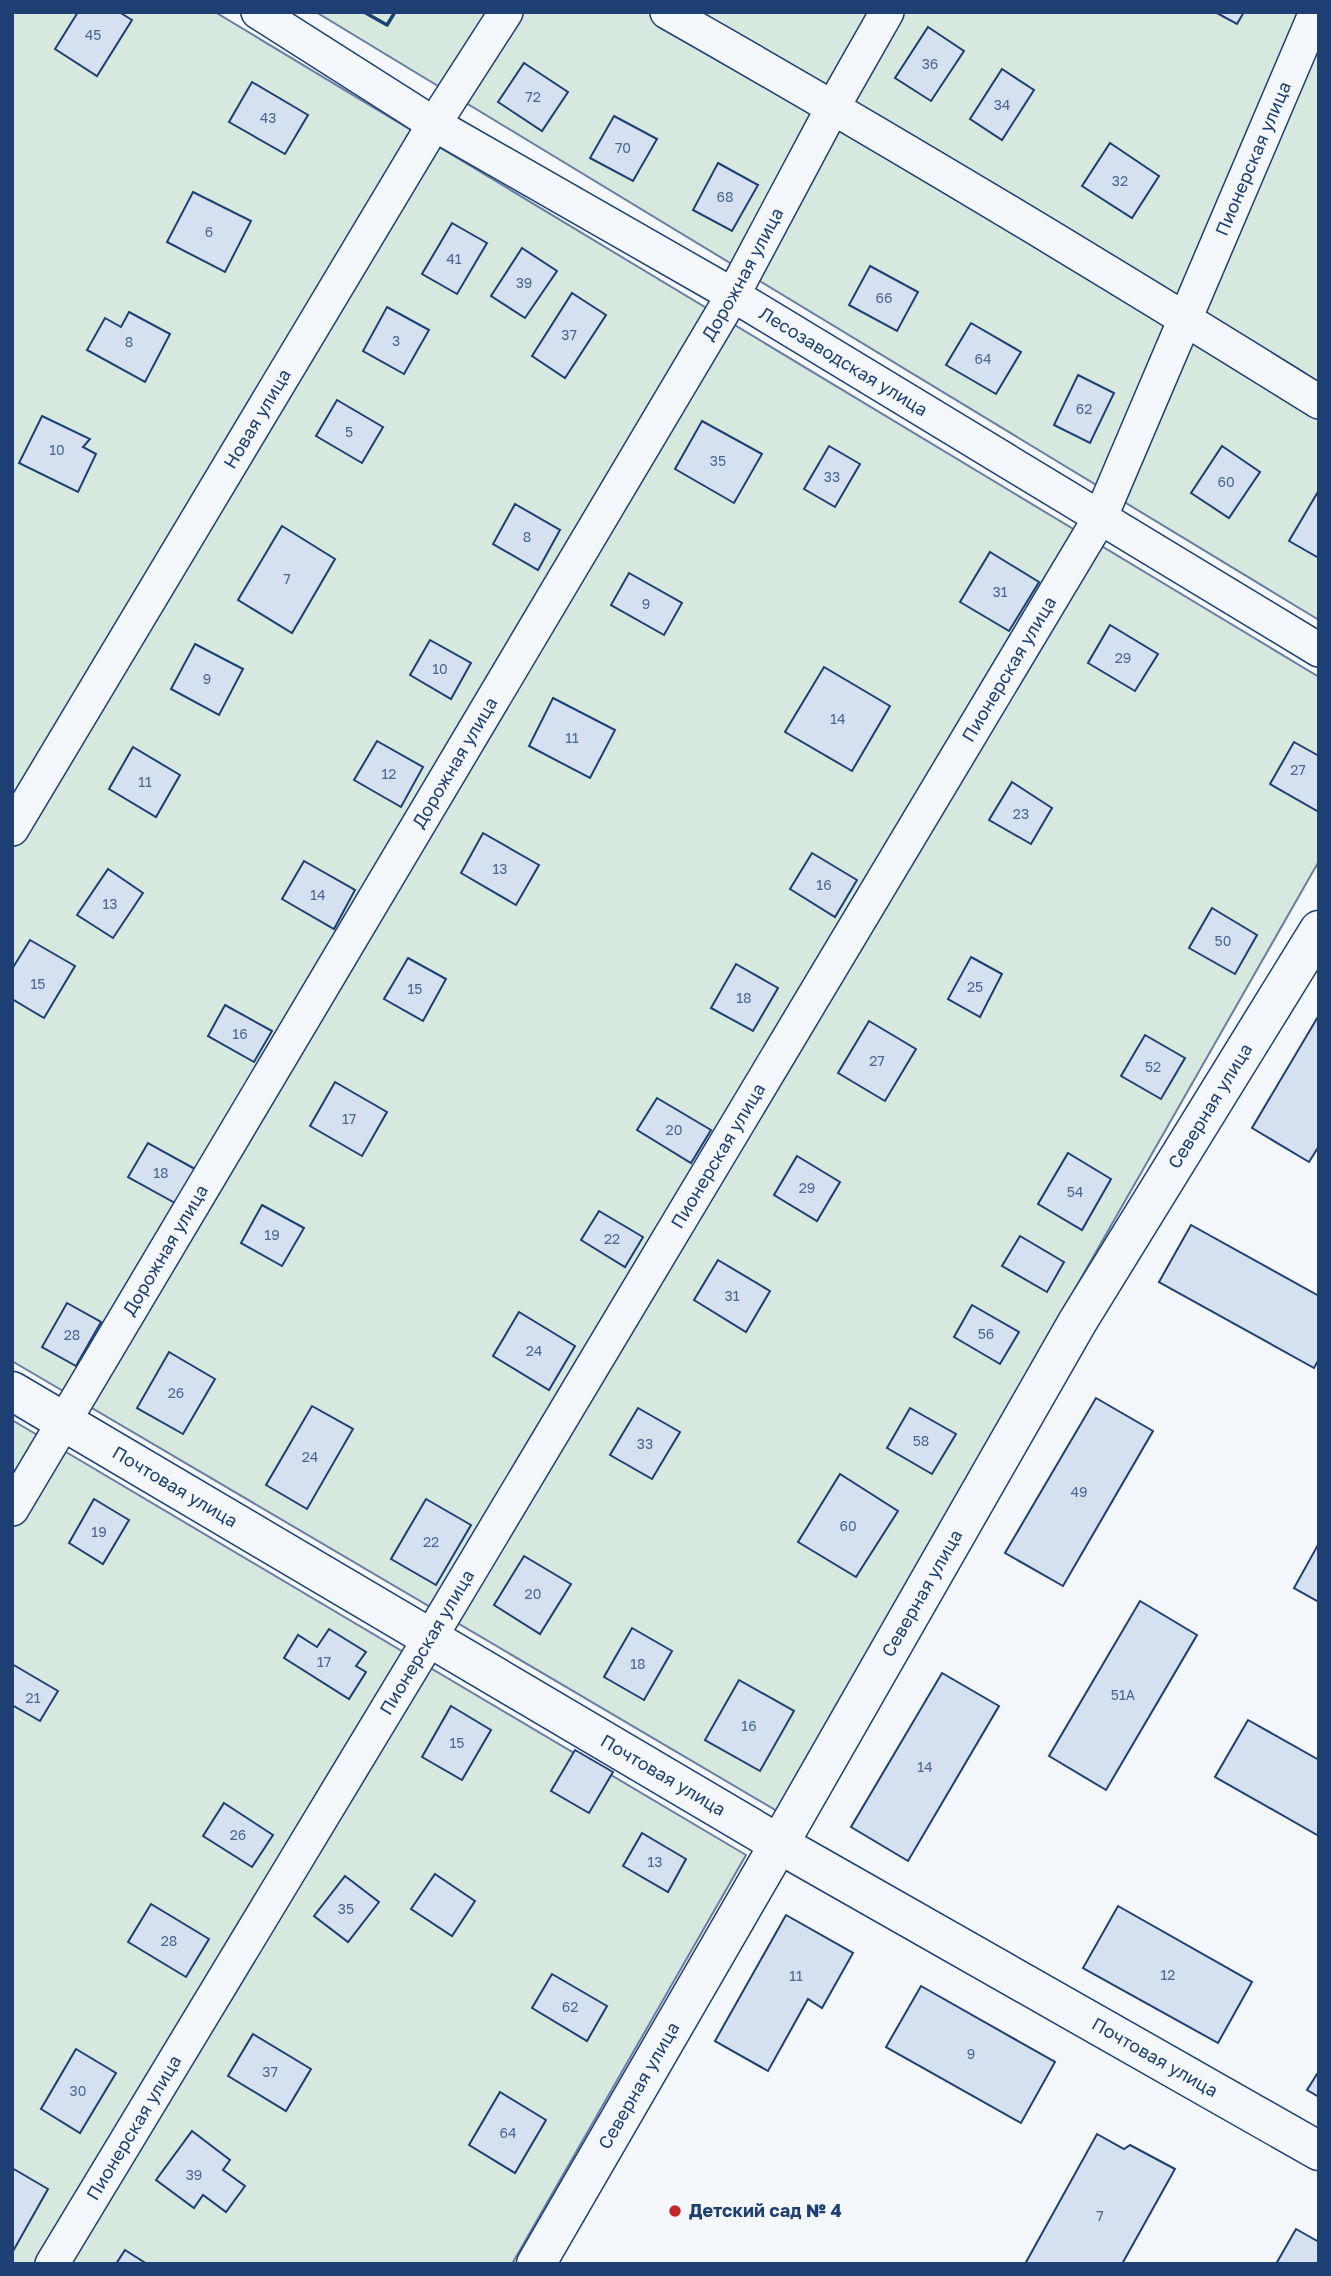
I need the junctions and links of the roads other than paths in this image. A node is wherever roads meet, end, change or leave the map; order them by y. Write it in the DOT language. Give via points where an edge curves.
graph roads {
  1 [pos="258,12"];
  2 [pos="506,12"];
  3 [pos="667,12"];
  4 [pos="887,12"];
  5 [pos="1316,12"];
  6 [pos="833,107"];
  7 [pos="434,124"];
  8 [pos="733,295"];
  9 [pos="1185,318"];
  10 [pos="1319,402"];
  11 [pos="1101,516"];
  12 [pos="1319,650"];
  13 [pos="12,829"];
  14 [pos="1319,930"];
  15 [pos="12,1391"];
  16 [pos="64,1422"];
  17 [pos="12,1509"];
  18 [pos="430,1638"];
  19 [pos="779,1844"];
  20 [pos="1319,2151"];
  21 [pos="52,2264"];
  22 [pos="536,2264"];
  1 -- 7 [label="street, Лесозаводская улица"];
  2 -- 7 [label="street, Новая улица"];
  3 -- 6 [label="street"];
  4 -- 6 [label="street, Дорожная улица"];
  5 -- 9 [label="street, Пионерская улица"];
  6 -- 8 [label="street, Дорожная улица"];
  6 -- 9 [label="street"];
  7 -- 8 [label="street, Лесозаводская улица"];
  7 -- 13 [label="street, Новая улица"];
  8 -- 11 [label="street, Лесозаводская улица"];
  8 -- 16 [label="street, Дорожная улица"];
  9 -- 10 [label="street"];
  9 -- 11 [label="street, Пионерская улица"];
  11 -- 12 [label="street, Лесозаводская улица"];
  11 -- 18 [label="street, Пионерская улица"];
  14 -- 19 [label="street, Северная улица" via="1077,1321"];
  15 -- 16 [label="street, Почтовая улица"];
  16 -- 17 [label="street, Дорожная улица"];
  16 -- 18 [label="street, Почтовая улица"];
  18 -- 19 [label="street, Почтовая улица"];
  18 -- 21 [label="street, Пионерская улица"];
  19 -- 20 [label="street, Почтовая улица"];
  19 -- 22 [label="street, Северная улица"];
}
